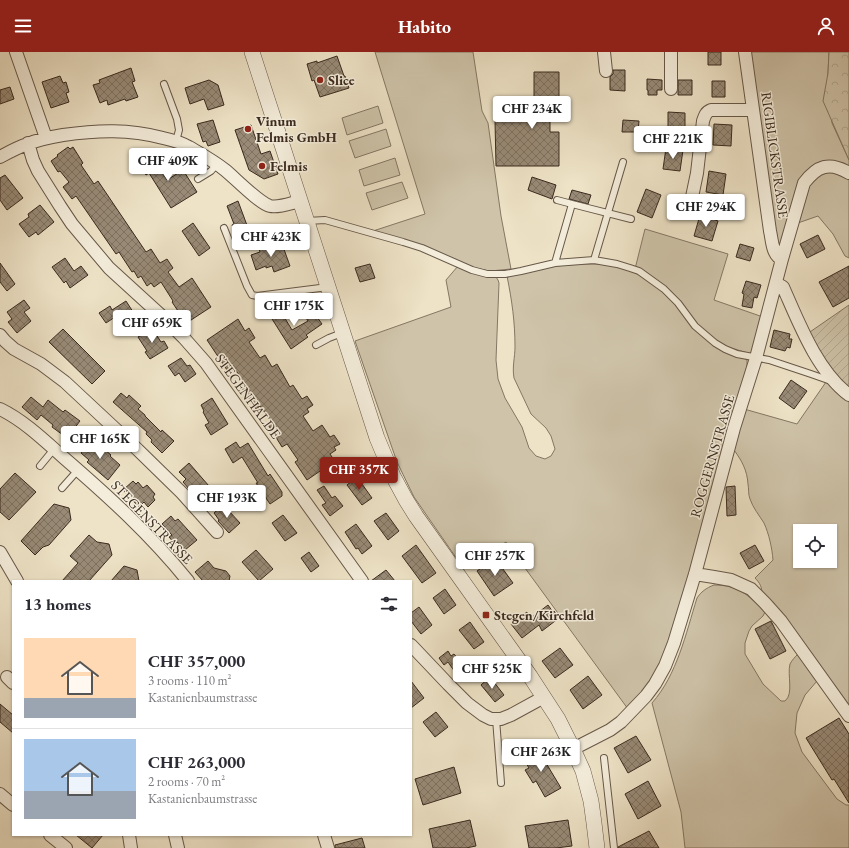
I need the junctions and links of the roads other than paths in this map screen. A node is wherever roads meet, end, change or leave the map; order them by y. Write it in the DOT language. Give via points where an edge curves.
graph roads {
  1 [pos="16,52"];
  2 [pos="252,52"];
  3 [pos="604,52"];
  4 [pos="670,52"];
  5 [pos="745,52"];
  6 [pos="606,71"];
  7 [pos="164,84"];
  8 [pos="671,89"];
  9 [pos="753,110"];
  10 [pos="46,138"];
  11 [pos="176,141"];
  12 [pos="28,143"];
  13 [pos="0,157"];
  14 [pos="623,162"];
  15 [pos="217,164"];
  16 [pos="849,173"];
  17 [pos="198,179"];
  18 [pos="692,198"];
  19 [pos="557,200"];
  20 [pos="300,201"];
  21 [pos="572,204"];
  22 [pos="608,213"];
  23 [pos="631,219"];
  24 [pos="307,221"];
  25 [pos="224,228"];
  26 [pos="782,259"];
  27 [pos="594,260"];
  28 [pos="555,263"];
  29 [pos="776,283"];
  30 [pos="328,287"];
  31 [pos="343,333"];
  32 [pos="0,335"];
  33 [pos="316,345"];
  34 [pos="756,358"];
  35 [pos="835,383"];
  36 [pos="849,395"];
  37 [pos="0,409"];
  38 [pos="54,450"];
  39 [pos="40,466"];
  40 [pos="78,470"];
  41 [pos="62,488"];
  42 [pos="217,532"];
  43 [pos="0,552"];
  44 [pos="695,574"];
  45 [pos="16,580"];
  46 [pos="187,580"];
  47 [pos="361,580"];
  48 [pos="412,646"];
  49 [pos="544,697"];
  50 [pos="846,712"];
  51 [pos="496,720"];
  52 [pos="573,749"];
  53 [pos="604,758"];
  54 [pos="501,783"];
  55 [pos="0,794"];
  56 [pos="12,804"];
  57 [pos="51,836"];
  58 [pos="129,836"];
  59 [pos="175,836"];
  60 [pos="324,836"];
  61 [pos="66,848"];
  62 [pos="131,848"];
  63 [pos="178,848"];
  64 [pos="328,848"];
  65 [pos="597,848"];
  66 [pos="614,848"];
  1 -- 10 [label="street"];
  2 -- 20 [label="street"];
  3 -- 6 [label="street"];
  4 -- 8 [label="street"];
  5 -- 9 [label="street, RIGIBLICKSTRASSE"];
  7 -- 11 [label="lane" via="177,119"];
  9 -- 18 [label="street" via="707,112 702,121"];
  9 -- 26 [label="street, RIGIBLICKSTRASSE" via="770,231 775,253"];
  10 -- 11 [label="street" via="116,131"];
  10 -- 12 [label="street"];
  11 -- 15 [label="street"];
  12 -- 13 [label="street"];
  12 -- 47 [label="street, STEGENHALDE" via="38,171 72,224 109,268 170,323 206,363"];
  14 -- 22 [label="lane"];
  15 -- 17 [label="lane"];
  15 -- 20 [label="street" via="267,205 277,206"];
  16 -- 26 [label="street, ROGGERNSTRASSE" via="841,168 829,166 819,168 811,174 804,183"];
  19 -- 21 [label="lane"];
  20 -- 24 [label="street"];
  21 -- 22 [label="lane"];
  21 -- 28 [label="lane"];
  22 -- 23 [label="lane"];
  22 -- 27 [label="lane"];
  24 -- 28 [label="lane" via="325,220 403,242 488,274 505,274"];
  24 -- 30 [label="street"];
  25 -- 30 [label="lane" via="252,294 257,296"];
  26 -- 29 [label="street, ROGGERNSTRASSE"];
  27 -- 28 [label="lane"];
  27 -- 34 [label="lane" via="639,271 664,288 695,326 715,343 737,354"];
  29 -- 34 [label="street, ROGGERNSTRASSE"];
  29 -- 35 [label="street" via="782,287 815,355"];
  30 -- 31 [label="street"];
  31 -- 33 [label="lane"];
  31 -- 49 [label="street" via="377,438 406,500"];
  32 -- 42 [label="street" via="14,349 41,364 65,382 144,456"];
  34 -- 35 [label="lane" via="769,360"];
  34 -- 44 [label="street, ROGGERNSTRASSE" via="734,428"];
  35 -- 36 [label="street"];
  37 -- 38 [label="street, STEGENSTRASSE" via="14,417"];
  38 -- 39 [label="lane"];
  38 -- 40 [label="street, STEGENSTRASSE"];
  40 -- 41 [label="lane"];
  40 -- 46 [label="street, STEGENSTRASSE" via="146,533"];
  43 -- 45 [label="street"];
  44 -- 50 [label="street" via="731,580 751,589 781,621"];
  44 -- 52 [label="street, ROGGERNSTRASSE" via="666,666 655,684 621,722"];
  48 -- 51 [label="street" via="467,703 483,716"];
  49 -- 51 [label="street"];
  49 -- 52 [label="street"];
  51 -- 54 [label="lane"];
  52 -- 65 [label="street" via="583,771 591,801"];
  53 -- 66 [label="lane"];
  55 -- 56 [label="street"];
  57 -- 61 [label="street"];
  58 -- 62 [label="street"];
  59 -- 63 [label="street"];
  60 -- 64 [label="street"];
}
